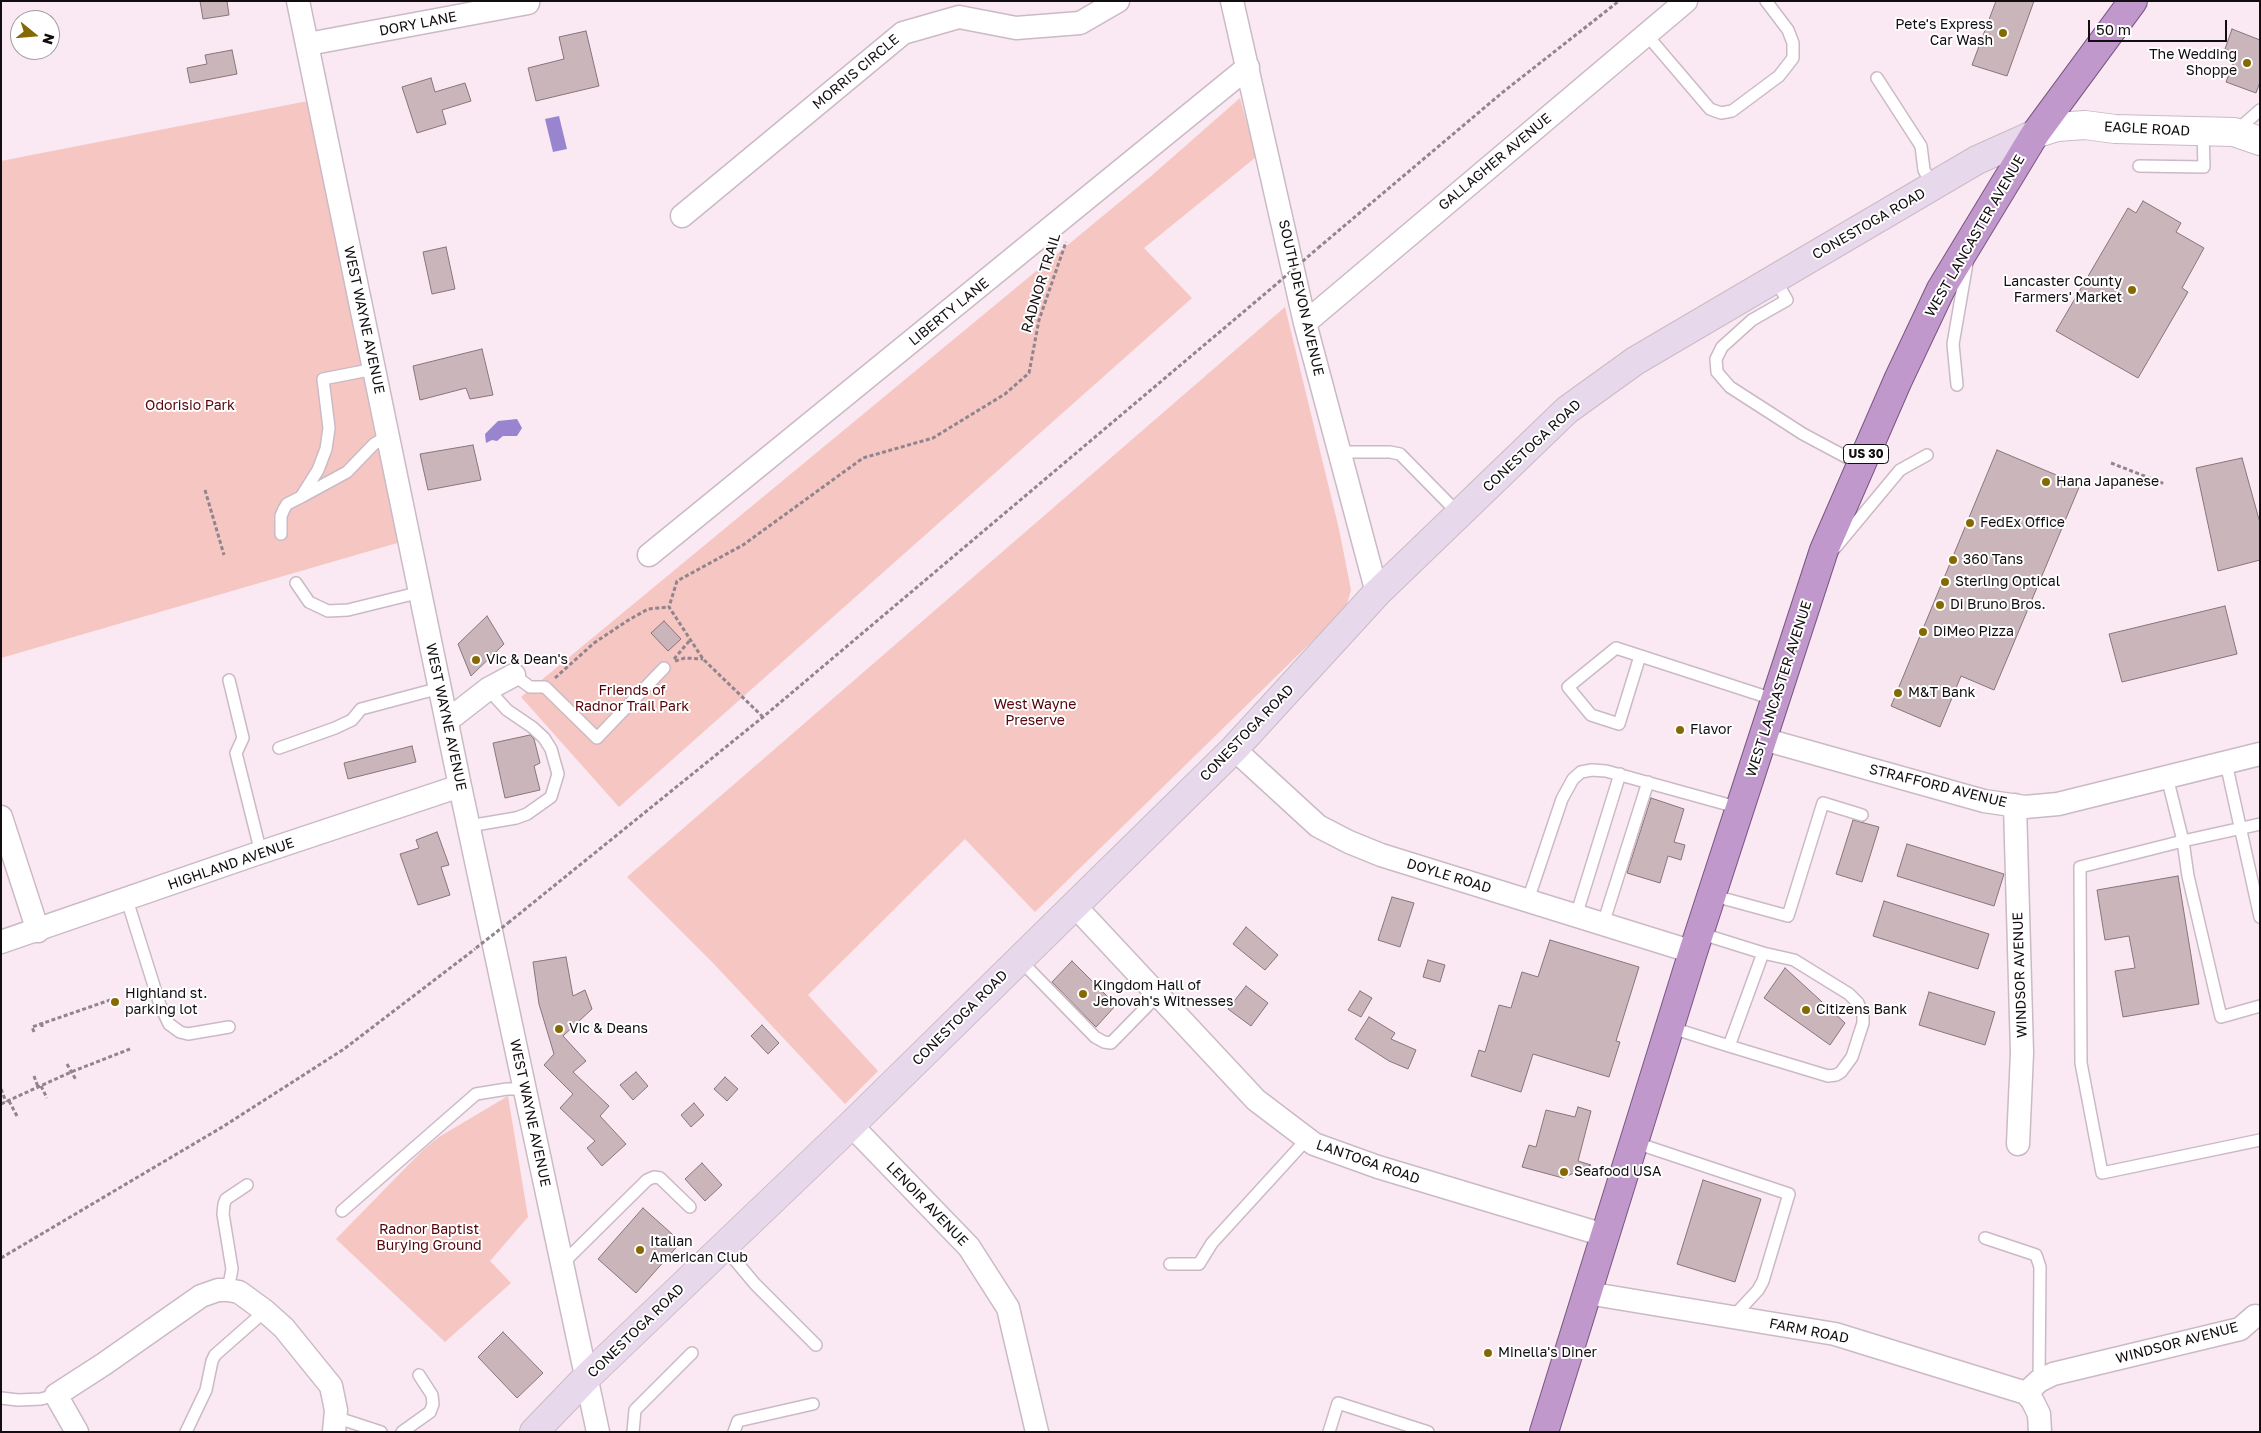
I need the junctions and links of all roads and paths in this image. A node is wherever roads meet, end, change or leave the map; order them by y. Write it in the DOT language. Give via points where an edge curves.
graph roads {
  1 [pos="298,1"];
  2 [pos="1118,1"];
  3 [pos="1232,1"];
  4 [pos="1619,1"];
  5 [pos="1686,1"];
  6 [pos="1766,1"];
  7 [pos="2133,1"];
  8 [pos="528,3"];
  9 [pos="958,9"];
  10 [pos="1646,34"];
  11 [pos="308,44"];
  12 [pos="1248,67"];
  13 [pos="1877,78"];
  14 [pos="2260,110"];
  15 [pos="2203,132"];
  16 [pos="2234,132"];
  17 [pos="2035,134"];
  18 [pos="2260,141"];
  19 [pos="2139,166"];
  20 [pos="1933,186"];
  21 [pos="682,216"];
  22 [pos="1067,238"];
  23 [pos="1970,241"];
  24 [pos="1746,310"];
  25 [pos="1305,323"];
  26 [pos="374,369"];
  27 [pos="1956,385"];
  28 [pos="388,436"];
  29 [pos="1340,452"];
  30 [pos="1927,455"];
  31 [pos="2111,463"];
  32 [pos="1862,465"];
  33 [pos="2164,484"];
  34 [pos="205,490"];
  35 [pos="301,497"];
  36 [pos="1459,514"];
  37 [pos="281,534"];
  38 [pos="649,555"];
  39 [pos="224,556"];
  40 [pos="1818,568"];
  41 [pos="296,583"];
  42 [pos="421,592"];
  43 [pos="1377,593"];
  44 [pos="669,607"];
  45 [pos="691,639"];
  46 [pos="1640,656"];
  47 [pos="703,659"];
  48 [pos="667,666"];
  49 [pos="514,675"];
  50 [pos="229,680"];
  51 [pos="545,687"];
  52 [pos="440,688"];
  53 [pos="488,689"];
  54 [pos="1776,700"];
  55 [pos="763,716"];
  56 [pos="447,721"];
  57 [pos="1763,739"];
  58 [pos="279,748"];
  59 [pos="1234,749"];
  60 [pos="2260,754"];
  61 [pos="2226,763"];
  62 [pos="1620,774"];
  63 [pos="2167,777"];
  64 [pos="1648,782"];
  65 [pos="460,786"];
  66 [pos="2014,805"];
  67 [pos="1740,808"];
  68 [pos="1862,815"];
  69 [pos="1,817"];
  70 [pos="2260,824"];
  71 [pos="469,826"];
  72 [pos="2240,828"];
  73 [pos="2183,841"];
  74 [pos="261,853"];
  75 [pos="1711,895"];
  76 [pos="127,900"];
  77 [pos="1528,900"];
  78 [pos="1074,905"];
  79 [pos="1576,916"];
  80 [pos="2260,917"];
  81 [pos="1603,924"];
  82 [pos="38,931"];
  83 [pos="1,942"];
  84 [pos="1696,943"];
  85 [pos="1763,953"];
  86 [pos="1019,959"];
  87 [pos="1158,995"];
  88 [pos="113,999"];
  89 [pos="2260,1006"];
  90 [pos="42,1023"];
  91 [pos="229,1027"];
  92 [pos="1669,1028"];
  93 [pos="42,1029"];
  94 [pos="34,1032"];
  95 [pos="1730,1046"];
  96 [pos="130,1049"];
  97 [pos="67,1064"];
  98 [pos="71,1072"];
  99 [pos="34,1076"];
  100 [pos="76,1080"];
  101 [pos="39,1087"];
  102 [pos="1,1089"];
  103 [pos="525,1089"];
  104 [pos="47,1098"];
  105 [pos="7,1102"];
  106 [pos="1,1104"];
  107 [pos="17,1116"];
  108 [pos="851,1125"];
  109 [pos="1307,1139"];
  110 [pos="2260,1140"];
  111 [pos="1633,1142"];
  112 [pos="2018,1144"];
  113 [pos="247,1186"];
  114 [pos="690,1207"];
  115 [pos="342,1210"];
  116 [pos="1604,1235"];
  117 [pos="1985,1238"];
  118 [pos="724,1247"];
  119 [pos="1,1258"];
  120 [pos="563,1263"];
  121 [pos="1170,1264"];
  122 [pos="228,1290"];
  123 [pos="1587,1292"];
  124 [pos="265,1311"];
  125 [pos="2255,1316"];
  126 [pos="1733,1317"];
  127 [pos="816,1345"];
  128 [pos="692,1354"];
  129 [pos="419,1375"];
  130 [pos="587,1377"];
  131 [pos="2033,1387"];
  132 [pos="56,1395"];
  133 [pos="1,1398"];
  134 [pos="813,1404"];
  135 [pos="335,1424"];
  136 [pos="1390,1426"];
  137 [pos="77,1432"];
  138 [pos="186,1432"];
  139 [pos="382,1432"];
  140 [pos="402,1432"];
  141 [pos="534,1432"];
  142 [pos="598,1432"];
  143 [pos="633,1432"];
  144 [pos="734,1432"];
  145 [pos="1037,1432"];
  146 [pos="1329,1432"];
  147 [pos="1428,1432"];
  148 [pos="1544,1432"];
  149 [pos="2040,1432"];
  1 -- 11 [label="street, WEST WAYNE AVENUE"];
  2 -- 9 [label="street, MORRIS CIRCLE" via="1080,23 1016,28"];
  3 -- 12 [label="street, SOUTH DEVON AVENUE"];
  4 -- 55 [label="path, bridge" via="1503,92"];
  5 -- 10 [label="street, GALLAGHER AVENUE"];
  6 -- 10 [label="lane" via="1788,30 1793,43 1793,58 1779,76 1732,111 1721,113 1710,109"];
  7 -- 17 [label="highway, WEST LANCASTER AVENUE / US 30"];
  8 -- 11 [label="street, DORY LANE"];
  9 -- 21 [label="street, MORRIS CIRCLE" via="903,34"];
  10 -- 25 [label="street, GALLAGHER AVENUE"];
  11 -- 26 [label="street, WEST WAYNE AVENUE"];
  12 -- 25 [label="street, SOUTH DEVON AVENUE"];
  12 -- 38 [label="street, LIBERTY LANE"];
  13 -- 20 [label="lane" via="1920,146 1924,170"];
  14 -- 16 [label="lane"];
  15 -- 16 [label="street, EAGLE ROAD"];
  15 -- 17 [label="street, EAGLE ROAD" via="2115,129 2086,124 2057,127"];
  15 -- 19 [label="lane" via="2204,168"];
  16 -- 18 [label="street, EAGLE ROAD"];
  17 -- 20 [label="main road, CONESTOGA ROAD" via="1978,160"];
  17 -- 23 [label="highway, WEST LANCASTER AVENUE / US 30"];
  20 -- 24 [label="main road, CONESTOGA ROAD" via="1774,279"];
  22 -- 44 [label="path, RADNOR TRAIL" via="1039,320 1029,373 1004,394 934,438 863,458 743,545 677,580"];
  23 -- 27 [label="lane" via="1953,344"];
  23 -- 32 [label="highway, WEST LANCASTER AVENUE / US 30" via="1942,289"];
  24 -- 32 [label="lane" via="1716,359 1717,372 1722,379 1804,434"];
  24 -- 36 [label="main road, CONESTOGA ROAD" via="1635,361 1568,410"];
  25 -- 29 [label="street, SOUTH DEVON AVENUE"];
  26 -- 28 [label="street, WEST WAYNE AVENUE"];
  26 -- 35 [label="lane" via="323,379 329,428 326,449 318,470"];
  28 -- 35 [label="lane" via="374,444 347,472"];
  28 -- 42 [label="street, WEST WAYNE AVENUE"];
  29 -- 36 [label="lane" via="1400,454"];
  29 -- 43 [label="street, SOUTH DEVON AVENUE"];
  30 -- 40 [label="lane" via="1900,470"];
  31 -- 33 [label="path"];
  32 -- 40 [label="highway, WEST LANCASTER AVENUE / US 30"];
  34 -- 39 [label="path"];
  35 -- 37 [label="lane" via="284,509"];
  36 -- 43 [label="main road, CONESTOGA ROAD"];
  40 -- 54 [label="highway, WEST LANCASTER AVENUE / US 30"];
  41 -- 42 [label="lane" via="309,602 328,611 348,610"];
  42 -- 52 [label="street, WEST WAYNE AVENUE"];
  43 -- 59 [label="main road, CONESTOGA ROAD"];
  44 -- 45 [label="path"];
  44 -- 51 [label="path" via="648,609 627,620 594,643"];
  45 -- 47 [label="path"];
  45 -- 48 [label="path"];
  46 -- 46 [label="lane" via="1616,648 1568,687 1590,715 1619,724"];
  46 -- 54 [label="lane"];
  47 -- 48 [label="path" via="685,658"];
  47 -- 55 [label="path"];
  48 -- 51 [label="lane" via="596,738"];
  49 -- 51 [label="lane" via="530,686"];
  49 -- 53 [label="street"];
  50 -- 74 [label="lane" via="243,738 236,754"];
  52 -- 56 [label="street, WEST WAYNE AVENUE"];
  52 -- 58 [label="lane" via="361,709 352,720"];
  53 -- 56 [label="street"];
  53 -- 71 [label="lane" via="507,710 544,738 551,749 558,774 550,797 527,814"];
  54 -- 57 [label="highway, WEST LANCASTER AVENUE / US 30"];
  55 -- 119 [label="path, bridge" via="508,923 336,1054 224,1126"];
  56 -- 65 [label="street, WEST WAYNE AVENUE"];
  57 -- 66 [label="street, STRAFFORD AVENUE" via="1984,801"];
  57 -- 67 [label="highway, WEST LANCASTER AVENUE / US 30"];
  59 -- 77 [label="street, DOYLE ROAD" via="1318,826 1349,842 1381,855"];
  59 -- 78 [label="main road, CONESTOGA ROAD"];
  60 -- 61 [label="street, STRAFFORD AVENUE"];
  61 -- 63 [label="street, STRAFFORD AVENUE"];
  61 -- 72 [label="lane"];
  62 -- 64 [label="lane"];
  62 -- 77 [label="lane" via="1592,770 1581,772 1573,779 1559,807"];
  62 -- 79 [label="lane"];
  63 -- 66 [label="street, STRAFFORD AVENUE" via="2058,804"];
  63 -- 73 [label="lane"];
  64 -- 67 [label="lane"];
  64 -- 81 [label="lane"];
  65 -- 71 [label="street, WEST WAYNE AVENUE"];
  65 -- 74 [label="street, HIGHLAND AVENUE"];
  66 -- 112 [label="street, WINDSOR AVENUE" via="2022,1053"];
  67 -- 75 [label="highway, WEST LANCASTER AVENUE / US 30"];
  68 -- 75 [label="lane" via="1823,803 1788,916"];
  69 -- 82 [label="street"];
  70 -- 72 [label="lane"];
  71 -- 103 [label="street, WEST WAYNE AVENUE"];
  72 -- 73 [label="lane"];
  72 -- 80 [label="lane"];
  73 -- 89 [label="lane" via="2221,1017"];
  73 -- 110 [label="lane" via="2080,867 2081,1063 2102,1173"];
  74 -- 76 [label="street, HIGHLAND AVENUE"];
  75 -- 84 [label="highway, WEST LANCASTER AVENUE / US 30"];
  76 -- 82 [label="street, HIGHLAND AVENUE"];
  76 -- 91 [label="lane" via="169,1024 188,1034"];
  77 -- 79 [label="street, DOYLE ROAD"];
  78 -- 86 [label="main road, CONESTOGA ROAD"];
  78 -- 87 [label="street, LANTOGA ROAD"];
  79 -- 81 [label="street, DOYLE ROAD"];
  81 -- 84 [label="street, DOYLE ROAD"];
  82 -- 83 [label="street, HIGHLAND AVENUE"];
  84 -- 85 [label="lane"];
  84 -- 92 [label="highway, WEST LANCASTER AVENUE / US 30"];
  85 -- 95 [label="lane"];
  85 -- 95 [label="lane" via="1794,960 1858,1003 1863,1022 1852,1057 1841,1072 1828,1076"];
  86 -- 87 [label="lane" via="1095,1037 1104,1042 1111,1043"];
  86 -- 108 [label="main road, CONESTOGA ROAD"];
  87 -- 109 [label="street, LANTOGA ROAD" via="1256,1100"];
  88 -- 90 [label="path"];
  90 -- 93 [label="path"];
  90 -- 94 [label="path" via="32,1027"];
  92 -- 95 [label="lane"];
  92 -- 111 [label="highway, WEST LANCASTER AVENUE / US 30"];
  96 -- 98 [label="path"];
  97 -- 98 [label="path"];
  98 -- 100 [label="path"];
  98 -- 101 [label="path"];
  99 -- 101 [label="path"];
  101 -- 104 [label="path"];
  101 -- 105 [label="path"];
  102 -- 105 [label="path"];
  103 -- 115 [label="lane" via="476,1094"];
  103 -- 120 [label="street, WEST WAYNE AVENUE"];
  105 -- 106 [label="path"];
  105 -- 107 [label="path"];
  108 -- 118 [label="main road, CONESTOGA ROAD"];
  108 -- 145 [label="street, LENOIR AVENUE" via="969,1247 1008,1308"];
  109 -- 116 [label="street, LANTOGA ROAD" via="1378,1167"];
  109 -- 121 [label="lane" via="1212,1243 1199,1264"];
  111 -- 116 [label="highway, WEST LANCASTER AVENUE / US 30"];
  111 -- 126 [label="lane" via="1789,1194 1758,1290"];
  113 -- 122 [label="lane" via="226,1199 224,1204 232,1269"];
  114 -- 120 [label="lane" via="660,1178 654,1177"];
  116 -- 123 [label="highway, WEST LANCASTER AVENUE / US 30"];
  117 -- 131 [label="lane" via="2036,1255 2040,1267"];
  118 -- 127 [label="lane" via="755,1284"];
  118 -- 130 [label="main road, CONESTOGA ROAD"];
  120 -- 130 [label="street, WEST WAYNE AVENUE"];
  122 -- 124 [label="street" via="239,1292"];
  122 -- 132 [label="street" via="201,1296"];
  123 -- 126 [label="street, FARM ROAD"];
  123 -- 148 [label="highway, WEST LANCASTER AVENUE / US 30"];
  124 -- 135 [label="street" via="284,1328 331,1386 335,1396"];
  124 -- 138 [label="lane" via="215,1355 206,1390"];
  125 -- 131 [label="street, WINDSOR AVENUE" via="2240,1329 2053,1374"];
  126 -- 131 [label="street, FARM ROAD" via="1835,1334"];
  128 -- 143 [label="lane" via="635,1410"];
  129 -- 140 [label="lane" via="432,1395 430,1412"];
  130 -- 141 [label="main road, CONESTOGA ROAD"];
  130 -- 142 [label="street, WEST WAYNE AVENUE"];
  131 -- 149 [label="street" via="2032,1400 2039,1414"];
  132 -- 133 [label="lane" via="41,1399"];
  132 -- 137 [label="street"];
  134 -- 144 [label="lane" via="738,1421"];
  135 -- 139 [label="lane"];
  136 -- 146 [label="lane" via="1338,1403"];
  136 -- 147 [label="lane"];
}
